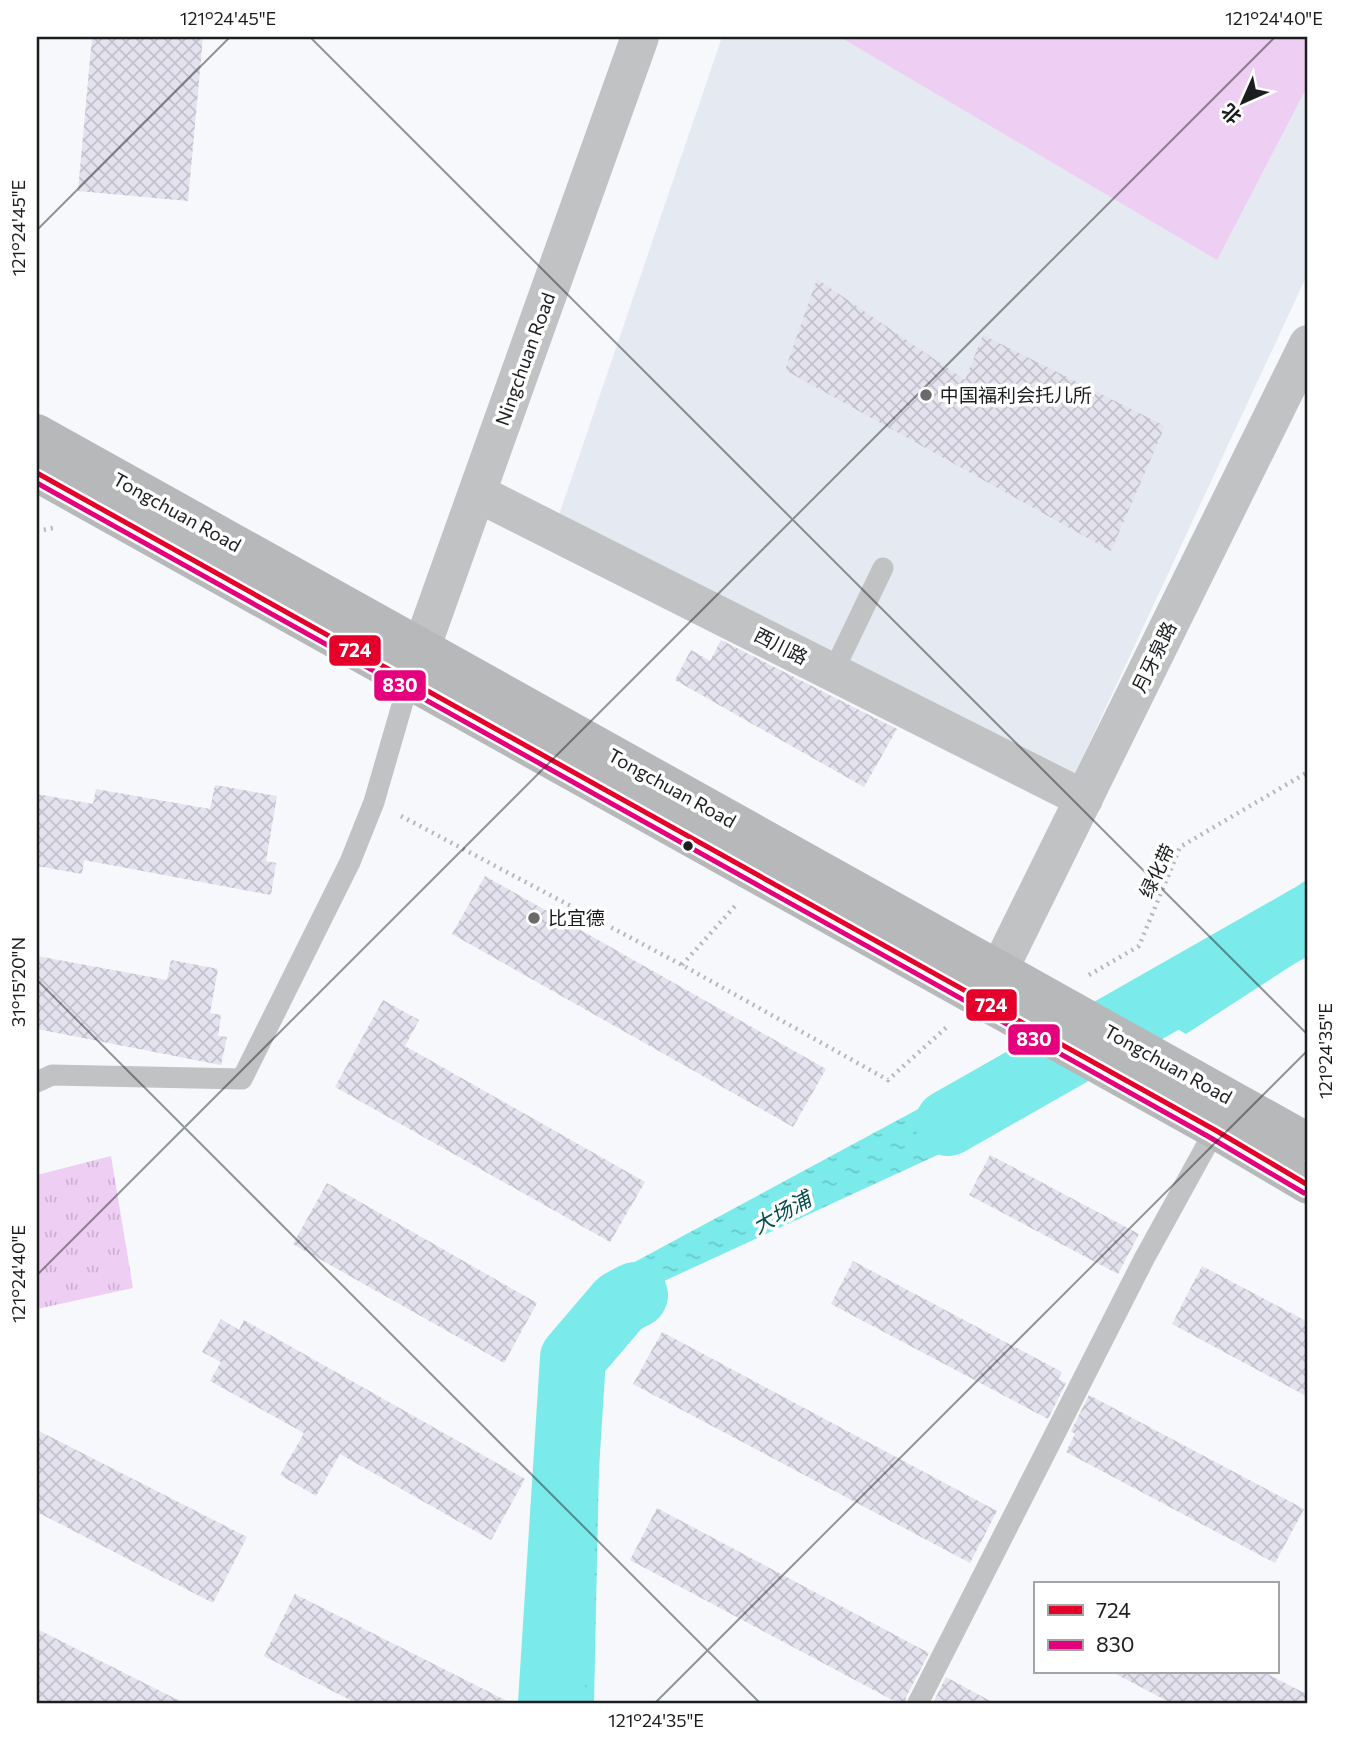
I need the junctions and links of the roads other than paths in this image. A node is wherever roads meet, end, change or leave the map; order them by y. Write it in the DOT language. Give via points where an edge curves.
graph roads {
  1 [pos="640,37"];
  2 [pos="1308,344"];
  3 [pos="37,433"];
  4 [pos="37,472"];
  5 [pos="477,493"];
  6 [pos="883,568"];
  7 [pos="415,664"];
  8 [pos="833,672"];
  9 [pos="1084,799"];
  10 [pos="989,985"];
  11 [pos="1048,1011"];
  12 [pos="37,1082"];
  13 [pos="1215,1130"];
  14 [pos="1308,1142"];
  15 [pos="1308,1185"];
  16 [pos="918,1703"];
  1 -- 5 [label="street, Ningchuan Road"];
  2 -- 9 [label="street, 月牙泉路"];
  3 -- 7 [label="main road, Tongchuan Road"];
  4 -- 7 [label="main road, Tongchuan Road"];
  5 -- 7 [label="street, Ningchuan Road"];
  5 -- 8 [label="street, 西川路"];
  6 -- 8 [label="lane"];
  7 -- 10 [label="main road, Tongchuan Road"];
  7 -- 10 [label="main road, Tongchuan Road" via="761,877"];
  7 -- 12 [label="lane" via="374,802 350,862 242,1079 52,1075"];
  8 -- 9 [label="street, 西川路"];
  9 -- 10 [label="street, 月牙泉路"];
  10 -- 11 [label="main road, Tongchuan Road"];
  11 -- 13 [label="main road, Tongchuan Road" via="1108,1070"];
  11 -- 14 [label="main road, Tongchuan Road" via="1143,1050"];
  13 -- 15 [label="main road, Tongchuan Road"];
  13 -- 16 [label="lane" via="1144,1259"];
}
